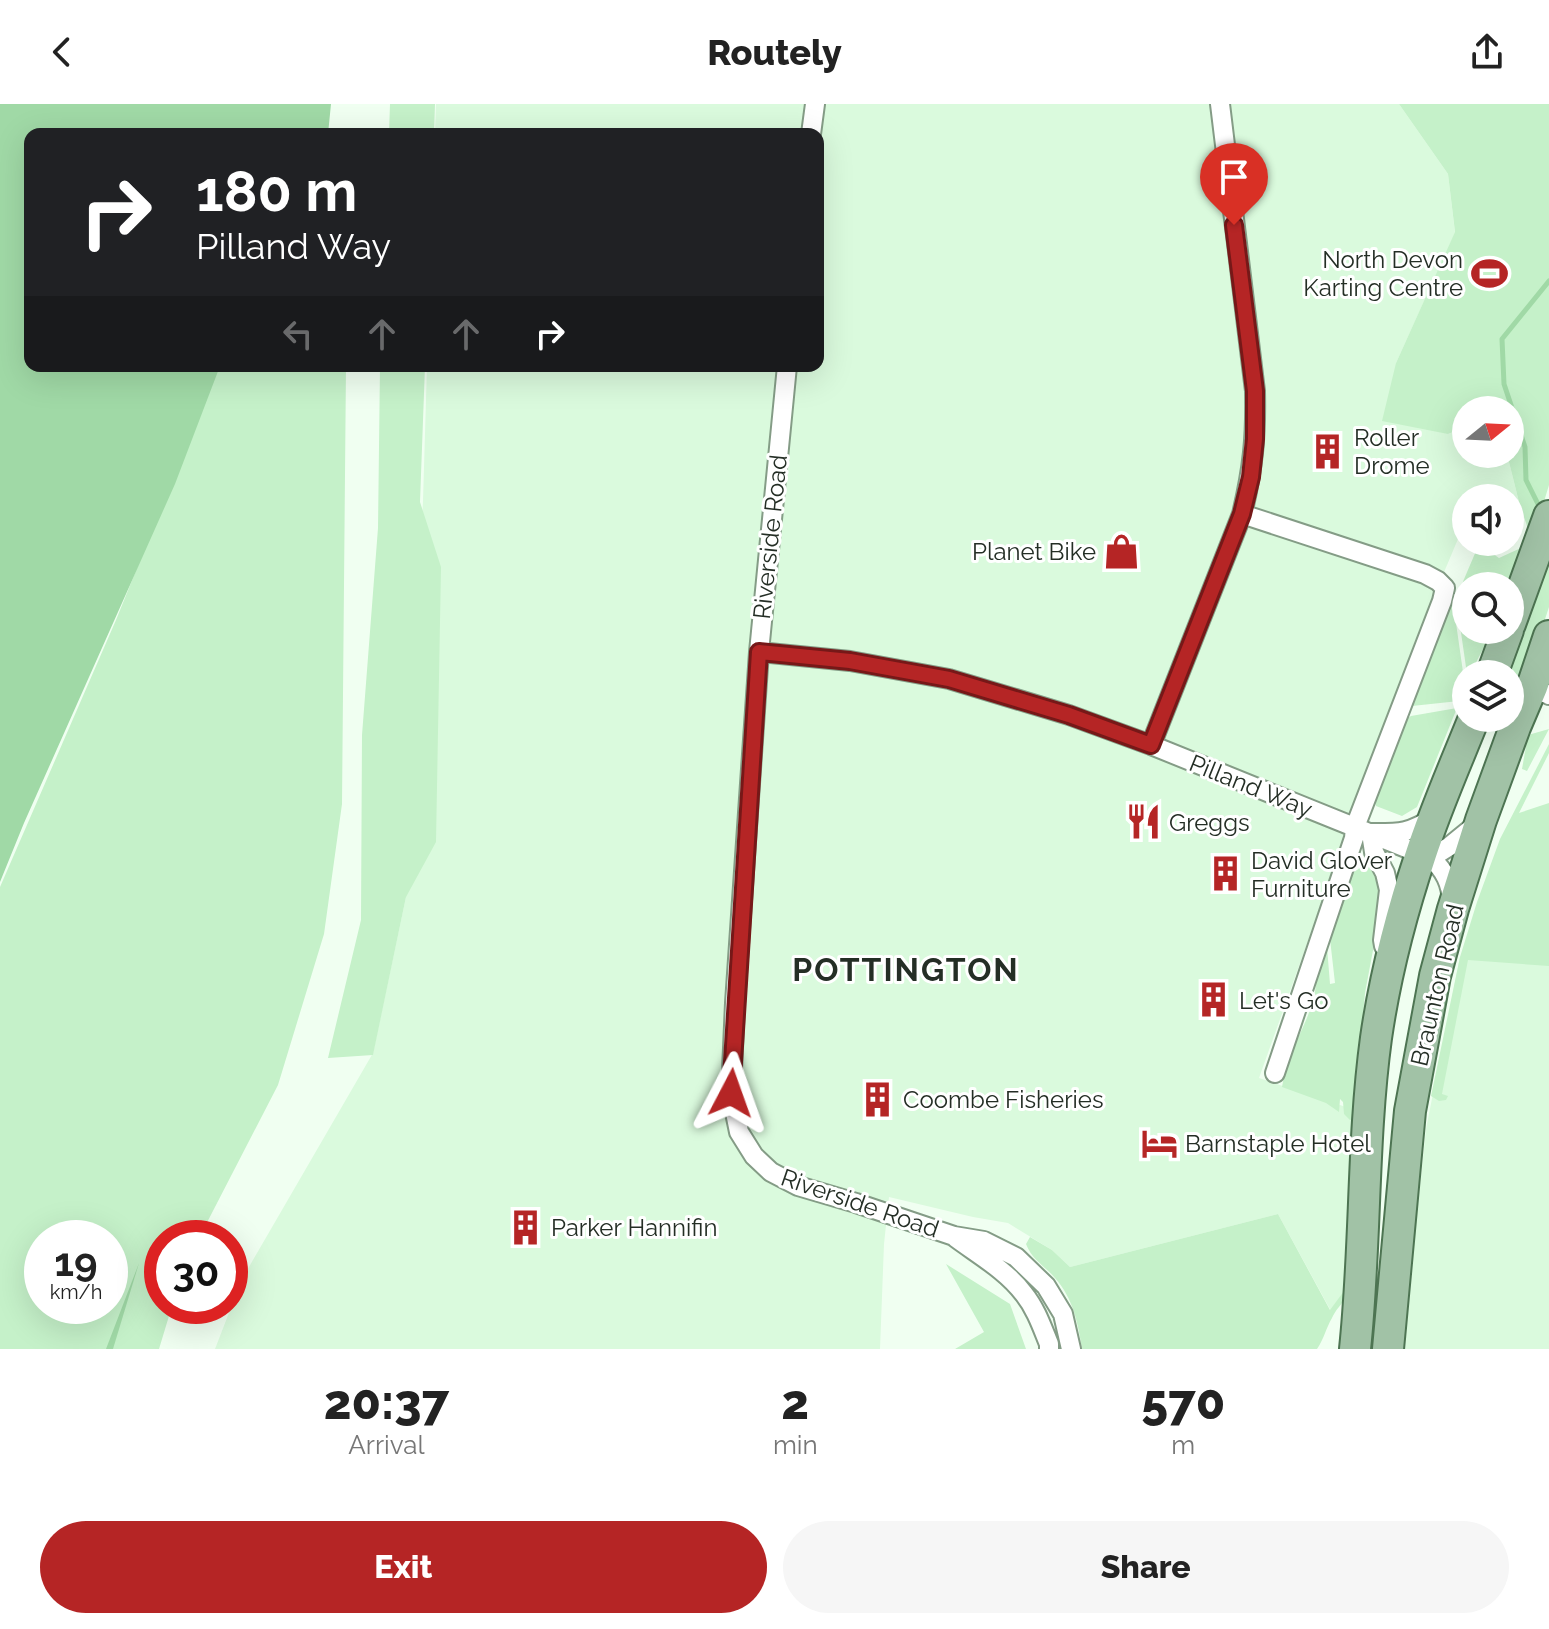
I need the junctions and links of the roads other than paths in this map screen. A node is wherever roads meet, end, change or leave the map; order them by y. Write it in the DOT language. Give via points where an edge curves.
graph roads {
  1 [pos="815,104"];
  2 [pos="1220,104"];
  3 [pos="812,128"];
  4 [pos="786,372"];
  5 [pos="1242,514"];
  6 [pos="1549,516"];
  7 [pos="1524,585"];
  8 [pos="1549,636"];
  9 [pos="759,652"];
  10 [pos="1535,694"];
  11 [pos="1469,732"];
  12 [pos="1483,732"];
  13 [pos="1151,745"];
  14 [pos="1450,780"];
  15 [pos="1435,816"];
  16 [pos="1481,820"];
  17 [pos="1363,830"];
  18 [pos="1426,856"];
  19 [pos="1453,909"];
  20 [pos="1388,974"];
  21 [pos="1275,1073"];
  22 [pos="954,1236"];
  23 [pos="1359,1313"];
  24 [pos="1049,1349"];
  25 [pos="1071,1349"];
  26 [pos="1340,1349"];
  27 [pos="1355,1349"];
  28 [pos="1388,1349"];
  1 -- 3 [label="street"];
  2 -- 5 [label="street" via="1255,391 1251,477"];
  4 -- 9 [label="street, Riverside Road"];
  5 -- 13 [label="street"];
  5 -- 17 [label="street" via="1425,574 1445,588"];
  6 -- 7 [label="main road"];
  8 -- 10 [label="main road, Braunton Road"];
  9 -- 13 [label="street, Pilland Way" via="949,679"];
  9 -- 22 [label="street, Riverside Road" via="731,1093 739,1132 771,1172 798,1186"];
  10 -- 16 [label="main road, Braunton Road" via="1519,718"];
  11 -- 14 [label="main road, Braunton Road"];
  12 -- 14 [label="street" via="1468,764"];
  13 -- 17 [label="street, Pilland Way"];
  14 -- 15 [label="main road, Braunton Road"];
  15 -- 17 [label="street, Pilland Way" via="1405,833"];
  15 -- 18 [label="main road, Braunton Road"];
  16 -- 18 [label="street" via="1450,846"];
  16 -- 19 [label="main road, Braunton Road"];
  17 -- 18 [label="street, Pilland Way"];
  17 -- 20 [label="street" via="1389,890 1383,940"];
  17 -- 21 [label="street" via="1354,838"];
  18 -- 19 [label="street" via="1446,875"];
  18 -- 20 [label="main road, Braunton Road"];
  19 -- 28 [label="main road, Braunton Road" via="1410,1111"];
  20 -- 23 [label="main road, Braunton Road" via="1368,1111"];
  22 -- 24 [label="street, Riverside Road" via="1023,1292"];
  22 -- 25 [label="street, Riverside Road" via="984,1241 1016,1257 1046,1286 1063,1314"];
  23 -- 26 [label="main road"];
  23 -- 27 [label="main road, Braunton Road"];
}
